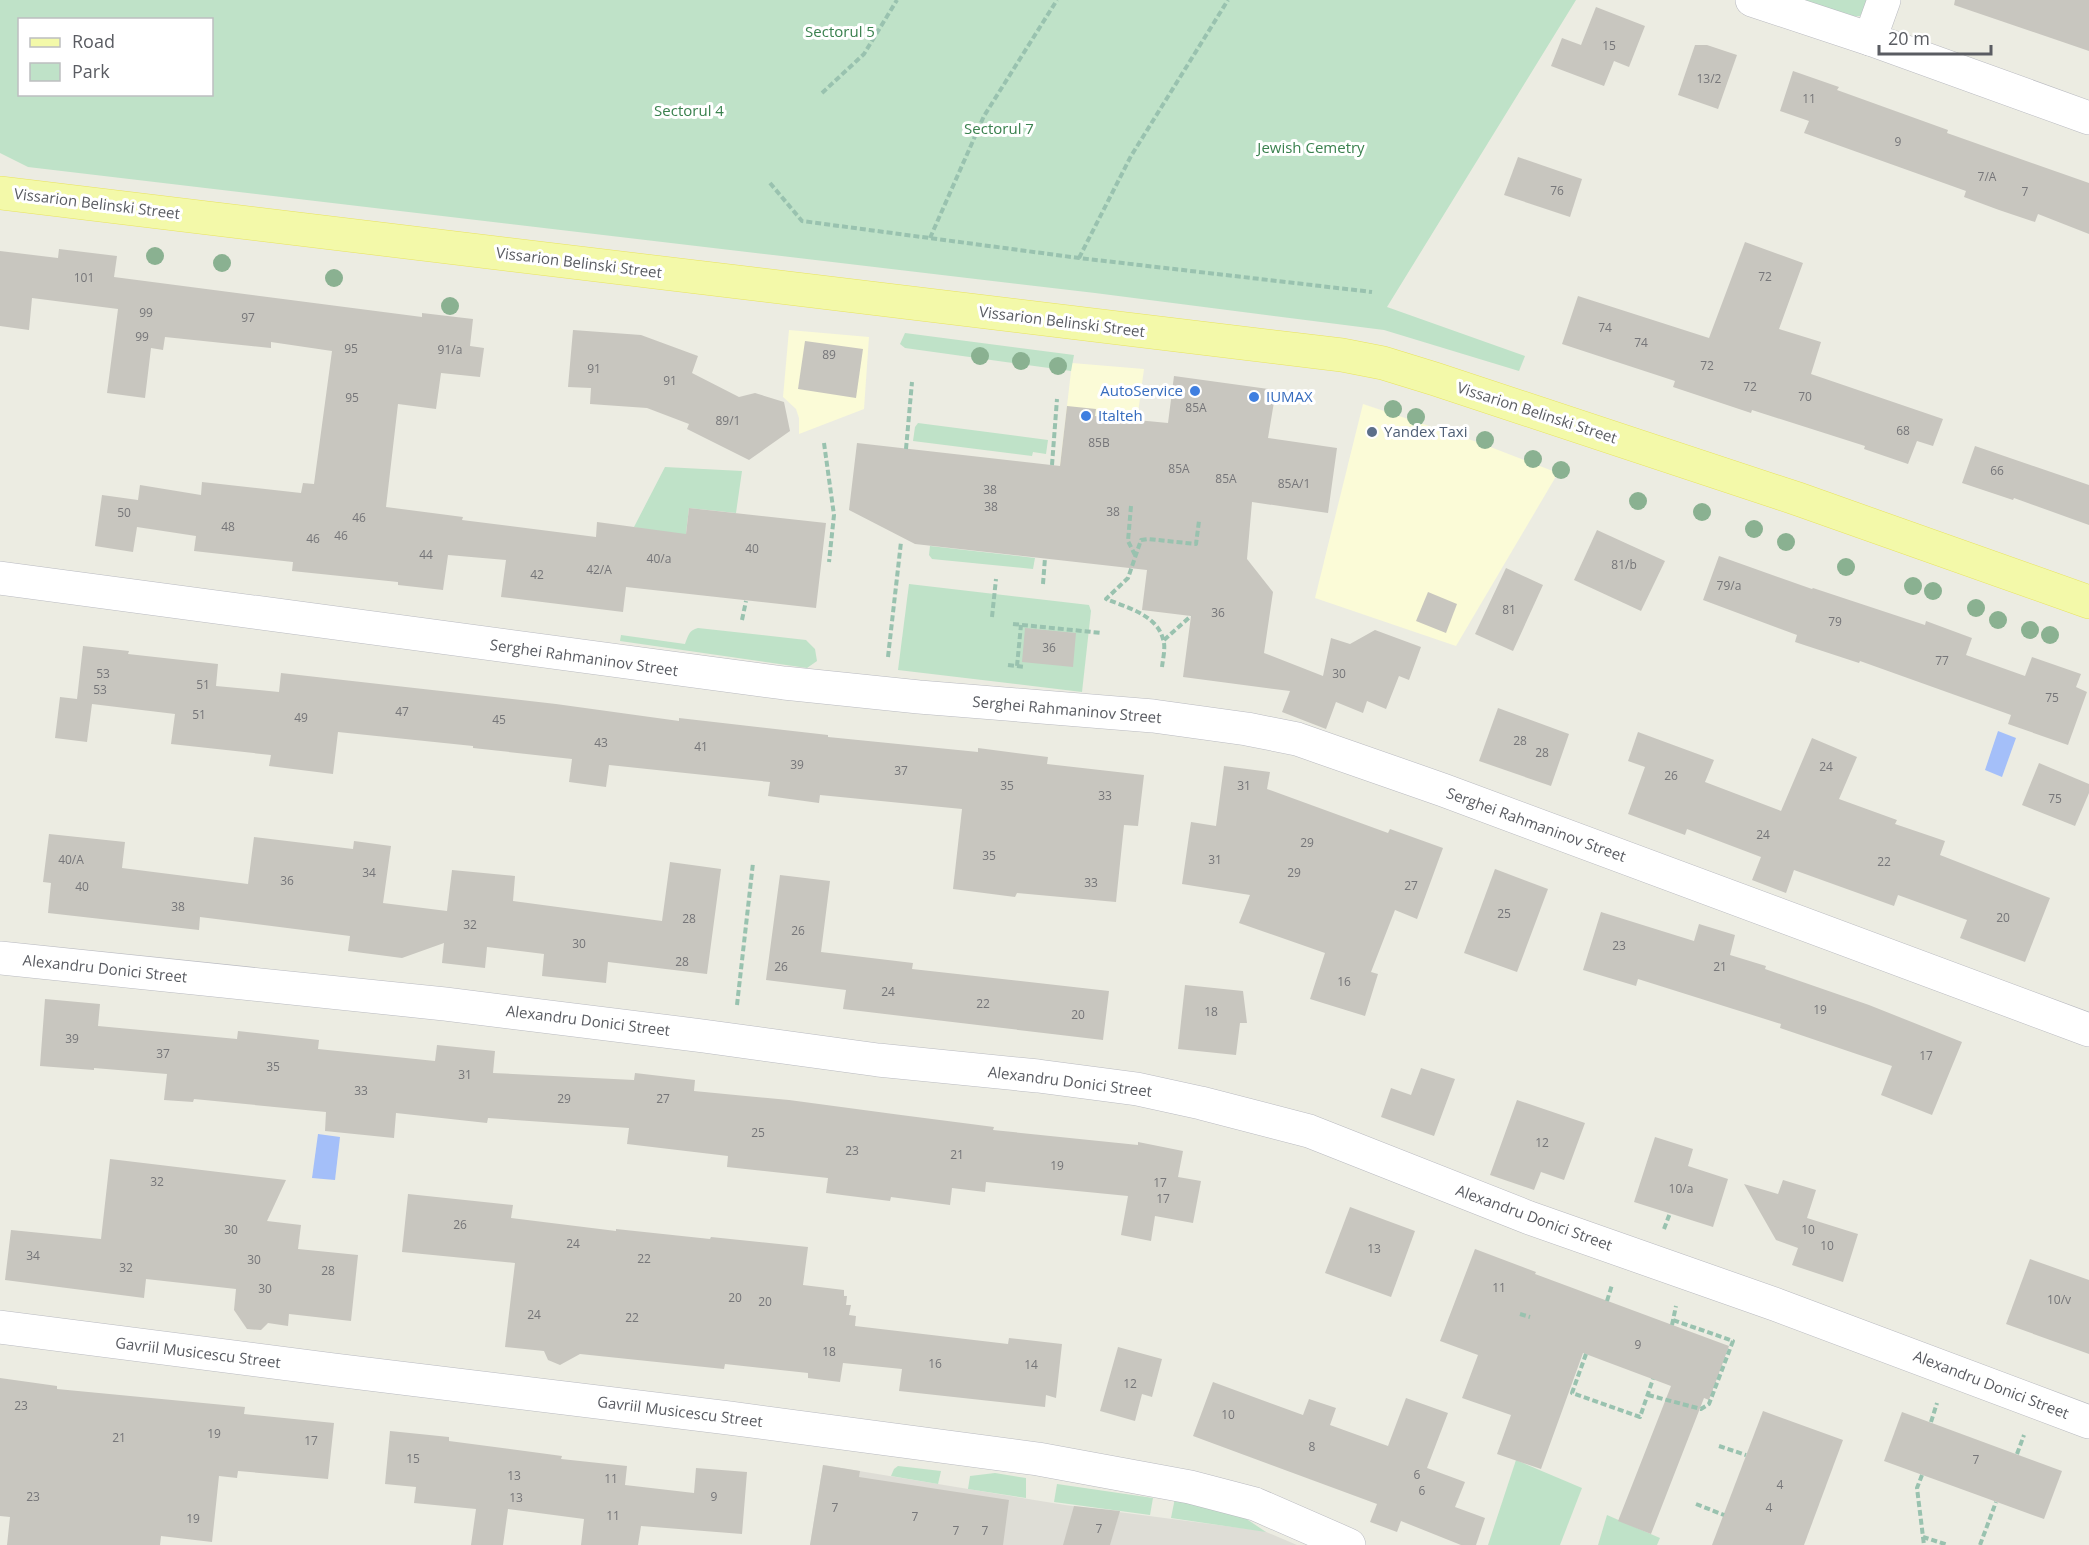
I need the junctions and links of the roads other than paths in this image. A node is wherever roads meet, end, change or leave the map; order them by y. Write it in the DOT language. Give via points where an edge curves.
graph roads {
  1 [pos="1752,0"];
  2 [pos="1884,0"];
  3 [pos="1870,39"];
  4 [pos="2089,118"];
  5 [pos="0,193"];
  6 [pos="0,578"];
  7 [pos="2089,602"];
  8 [pos="0,958"];
  9 [pos="2089,1030"];
  10 [pos="0,1327"];
  11 [pos="2089,1422"];
  12 [pos="1349,1545"];
  1 -- 3 [label="street"];
  2 -- 3 [label="street"];
  3 -- 4 [label="street"];
  5 -- 7 [label="main road, Vissarion Belinski Street" via="1383,363 1798,499"];
  6 -- 9 [label="street, Serghei Rahmaninov Street" via="627,664 884,694 1153,716 1297,739"];
  8 -- 11 [label="street, Alexandru Donici Street" via="445,1004 878,1060 1038,1076 1137,1089 1201,1103 1309,1131 1527,1217"];
  10 -- 12 [label="street, Gavriil Musicescu Street" via="1038,1459 1190,1487 1255,1504"];
}
